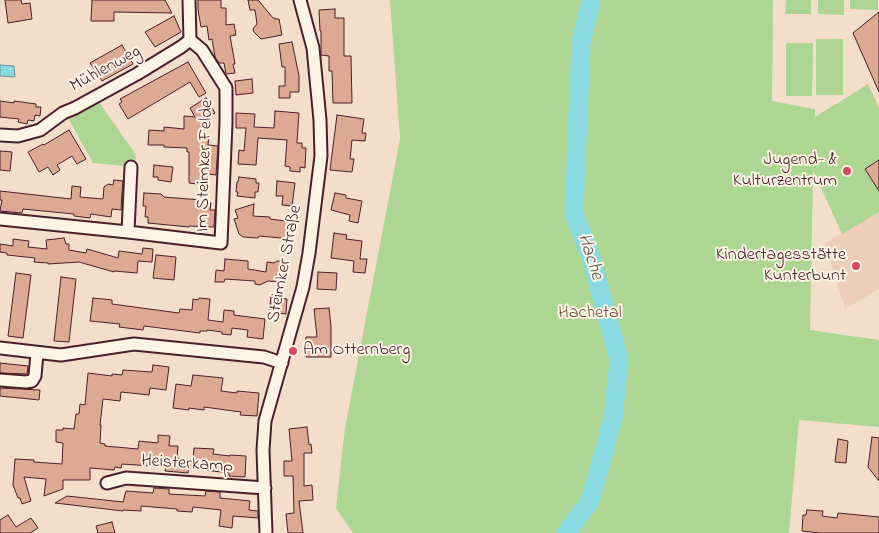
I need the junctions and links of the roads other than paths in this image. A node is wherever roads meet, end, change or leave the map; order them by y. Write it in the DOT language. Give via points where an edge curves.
graph roads {
  1 [pos="189,0"];
  2 [pos="300,0"];
  3 [pos="190,40"];
  4 [pos="0,135"];
  5 [pos="131,167"];
  6 [pos="0,219"];
  7 [pos="128,232"];
  8 [pos="0,348"];
  9 [pos="37,353"];
  10 [pos="282,363"];
  11 [pos="0,380"];
  12 [pos="107,483"];
  13 [pos="265,488"];
  14 [pos="266,533"];
  1 -- 3 [label="street"];
  2 -- 10 [label="street, Steimker Straße" via="313,48 321,156 303,288"];
  3 -- 4 [label="street, Mühlenweg" via="137,74 63,113 40,130 18,136"];
  3 -- 7 [label="street, Im Steimker Felde" via="202,50 226,88 221,243"];
  5 -- 7 [label="street"];
  6 -- 7 [label="street, Im Steimker Felde"];
  8 -- 9 [label="street"];
  9 -- 10 [label="street" via="62,355 134,344 264,357"];
  9 -- 11 [label="street" via="32,381"];
  10 -- 13 [label="street, Steimker Straße" via="265,422"];
  12 -- 13 [label="street, Heisterkamp" via="126,478"];
  13 -- 14 [label="street, Steimker Straße"];
}
